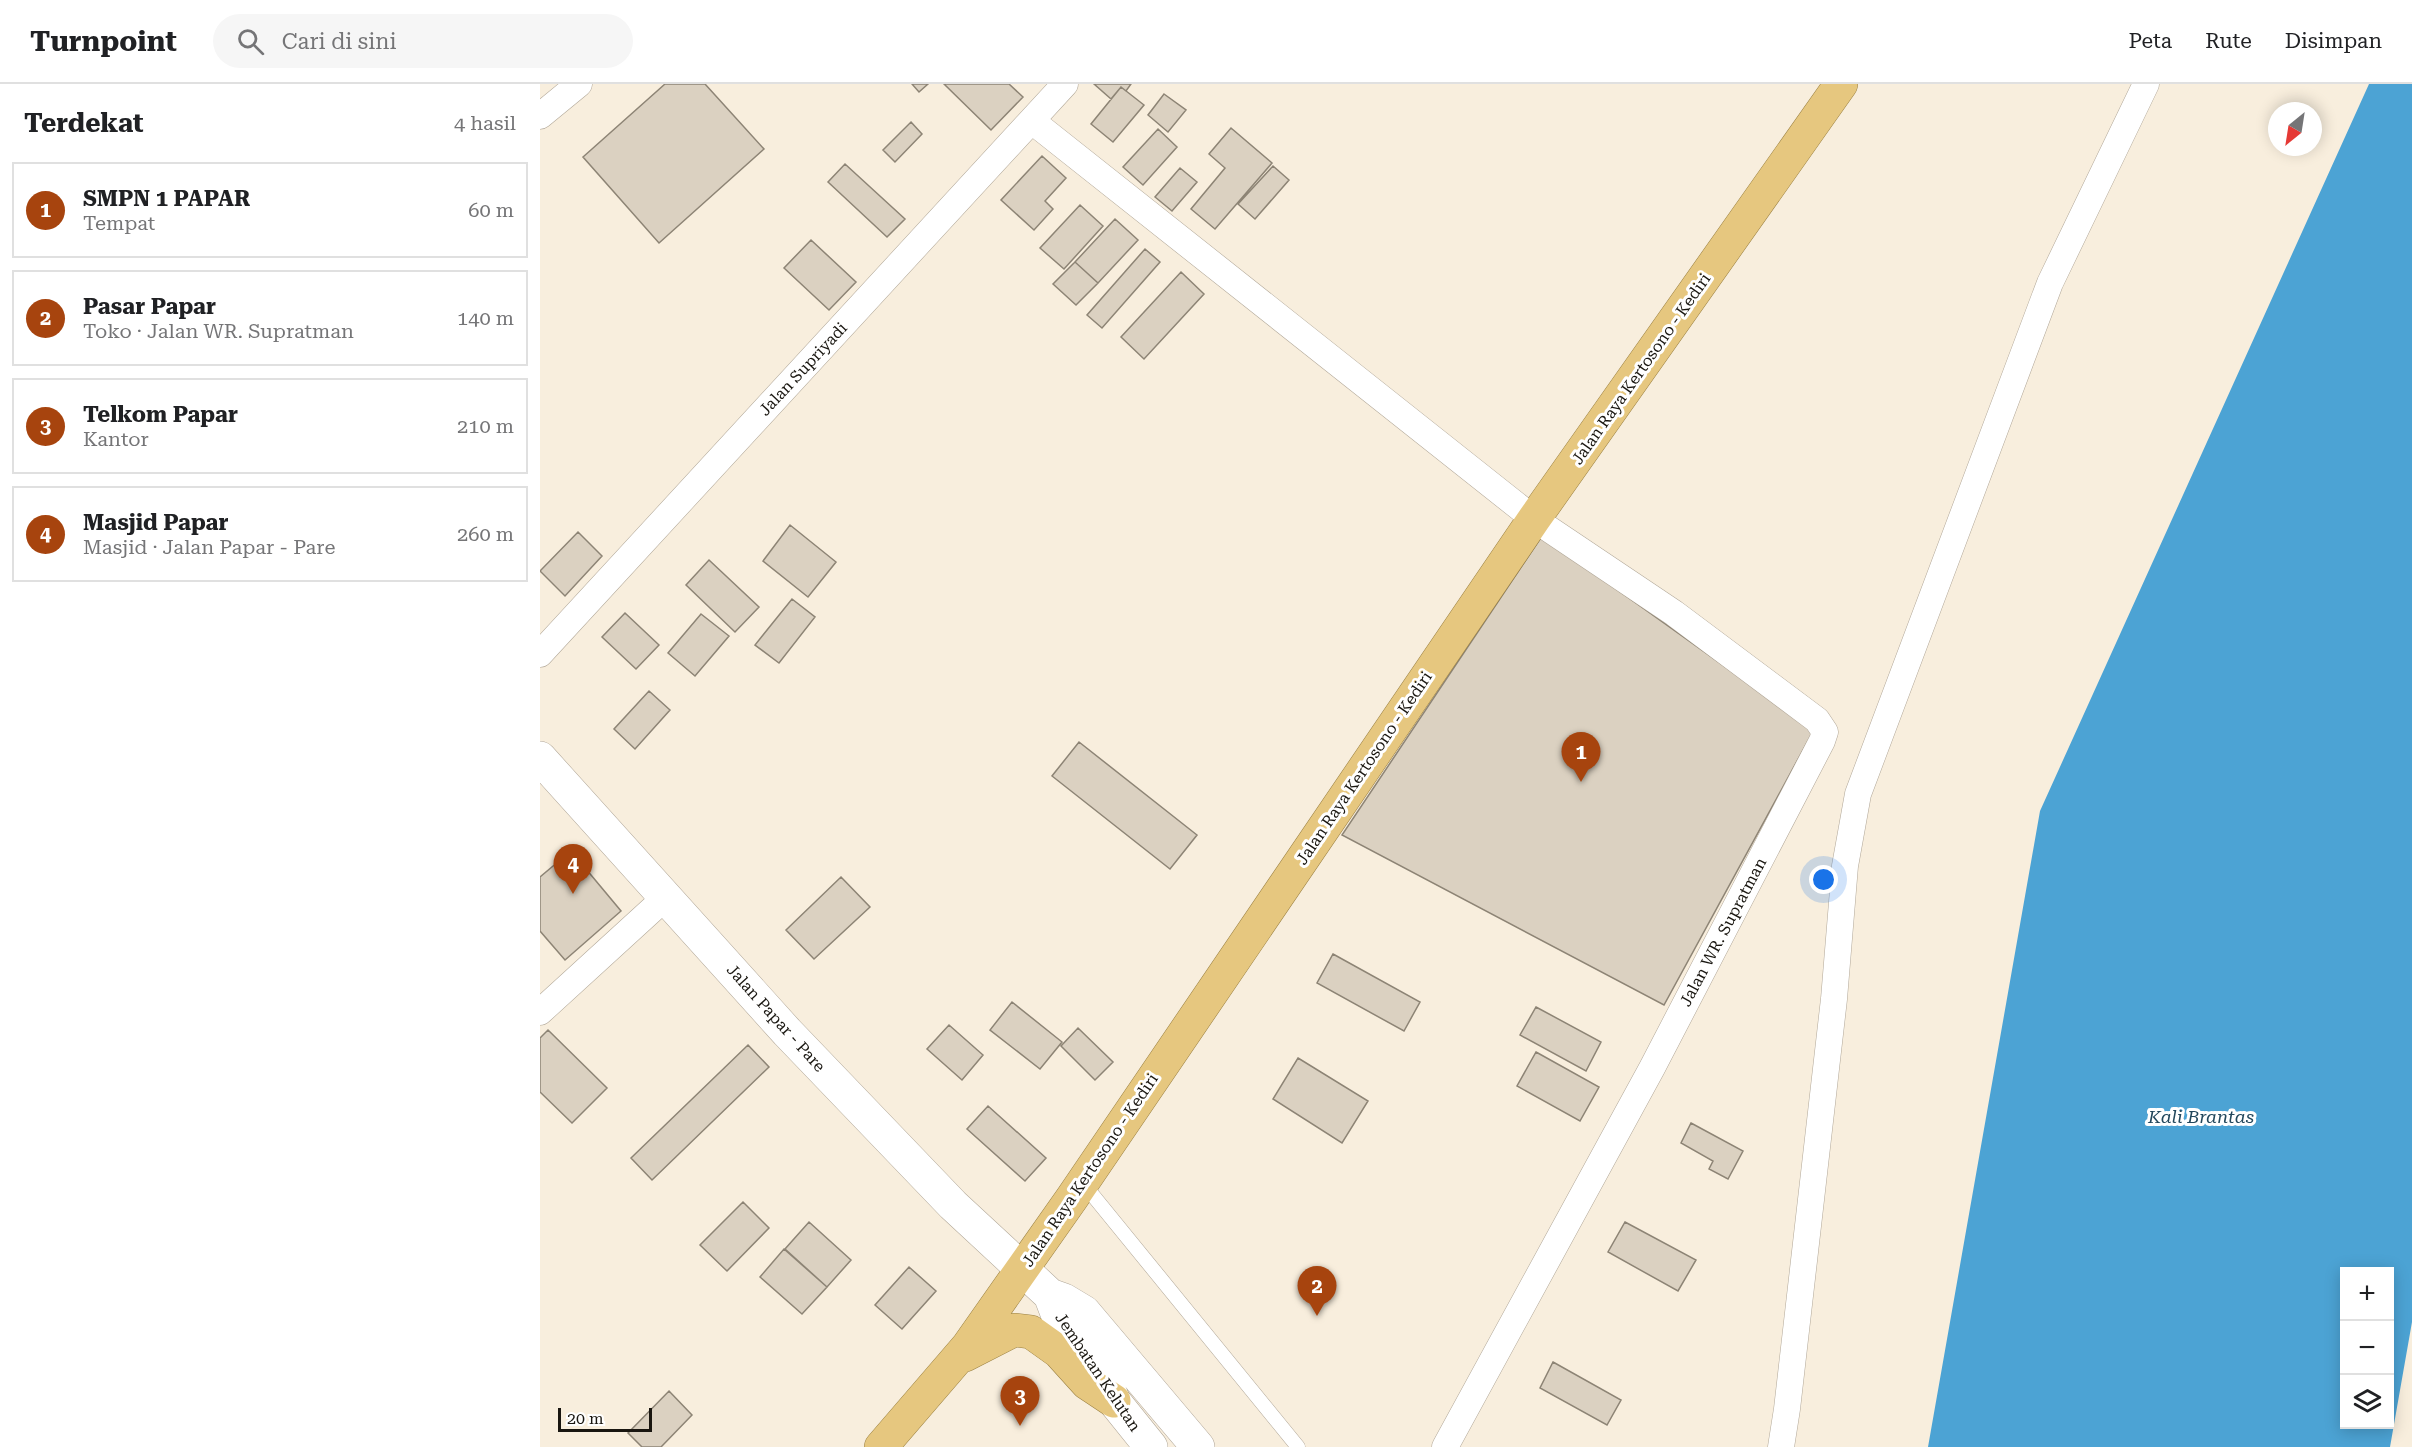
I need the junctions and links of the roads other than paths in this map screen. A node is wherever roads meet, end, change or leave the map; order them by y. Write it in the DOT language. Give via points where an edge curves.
graph roads {
  1 [pos="579,84"];
  2 [pos="1065,84"];
  3 [pos="1841,84"];
  4 [pos="2146,84"];
  5 [pos="540,116"];
  6 [pos="1032,121"];
  7 [pos="1534,519"];
  8 [pos="540,654"];
  9 [pos="540,758"];
  10 [pos="667,896"];
  11 [pos="540,1012"];
  12 [pos="1082,1182"];
  13 [pos="1023,1268"];
  14 [pos="1050,1295"];
  15 [pos="960,1358"];
  16 [pos="1114,1401"];
  17 [pos="881,1447"];
  18 [pos="1151,1447"];
  19 [pos="1198,1447"];
  20 [pos="1298,1447"];
  21 [pos="1445,1447"];
  22 [pos="1781,1447"];
  1 -- 5 [label="street"];
  2 -- 6 [label="street, Jalan Supriyadi"];
  3 -- 7 [label="highway, Jalan Raya Kertosono - Kediri"];
  4 -- 22 [label="street" via="2050,283 1858,794 1845,866 1834,999"];
  6 -- 7 [label="street"];
  6 -- 8 [label="street, Jalan Supriyadi"];
  7 -- 12 [label="highway, Jalan Raya Kertosono - Kediri"];
  7 -- 21 [label="street, Jalan WR. Supratman" via="1674,613 1817,720 1825,732 1652,1068"];
  9 -- 10 [label="main road, Jalan Papar - Pare"];
  10 -- 11 [label="street"];
  10 -- 13 [label="main road, Jalan Papar - Pare" via="787,1032 952,1205"];
  12 -- 13 [label="highway, Jalan Raya Kertosono - Kediri"];
  12 -- 20 [label="lane"];
  13 -- 14 [label="main road, Jembatan Kelutan"];
  13 -- 15 [label="highway, Jalan Raya Kertosono - Kediri"];
  14 -- 16 [label="main road, Jembatan Kelutan" via="1058,1317 1100,1372"];
  14 -- 19 [label="main road, Jembatan Kelutan" via="1084,1312 1098,1326"];
  15 -- 16 [label="highway" via="1014,1330 1032,1332 1059,1352 1087,1383"];
  15 -- 17 [label="highway, Jalan Raya Kertosono - Kediri"];
  16 -- 18 [label="main road, Jembatan Kelutan"];
}
